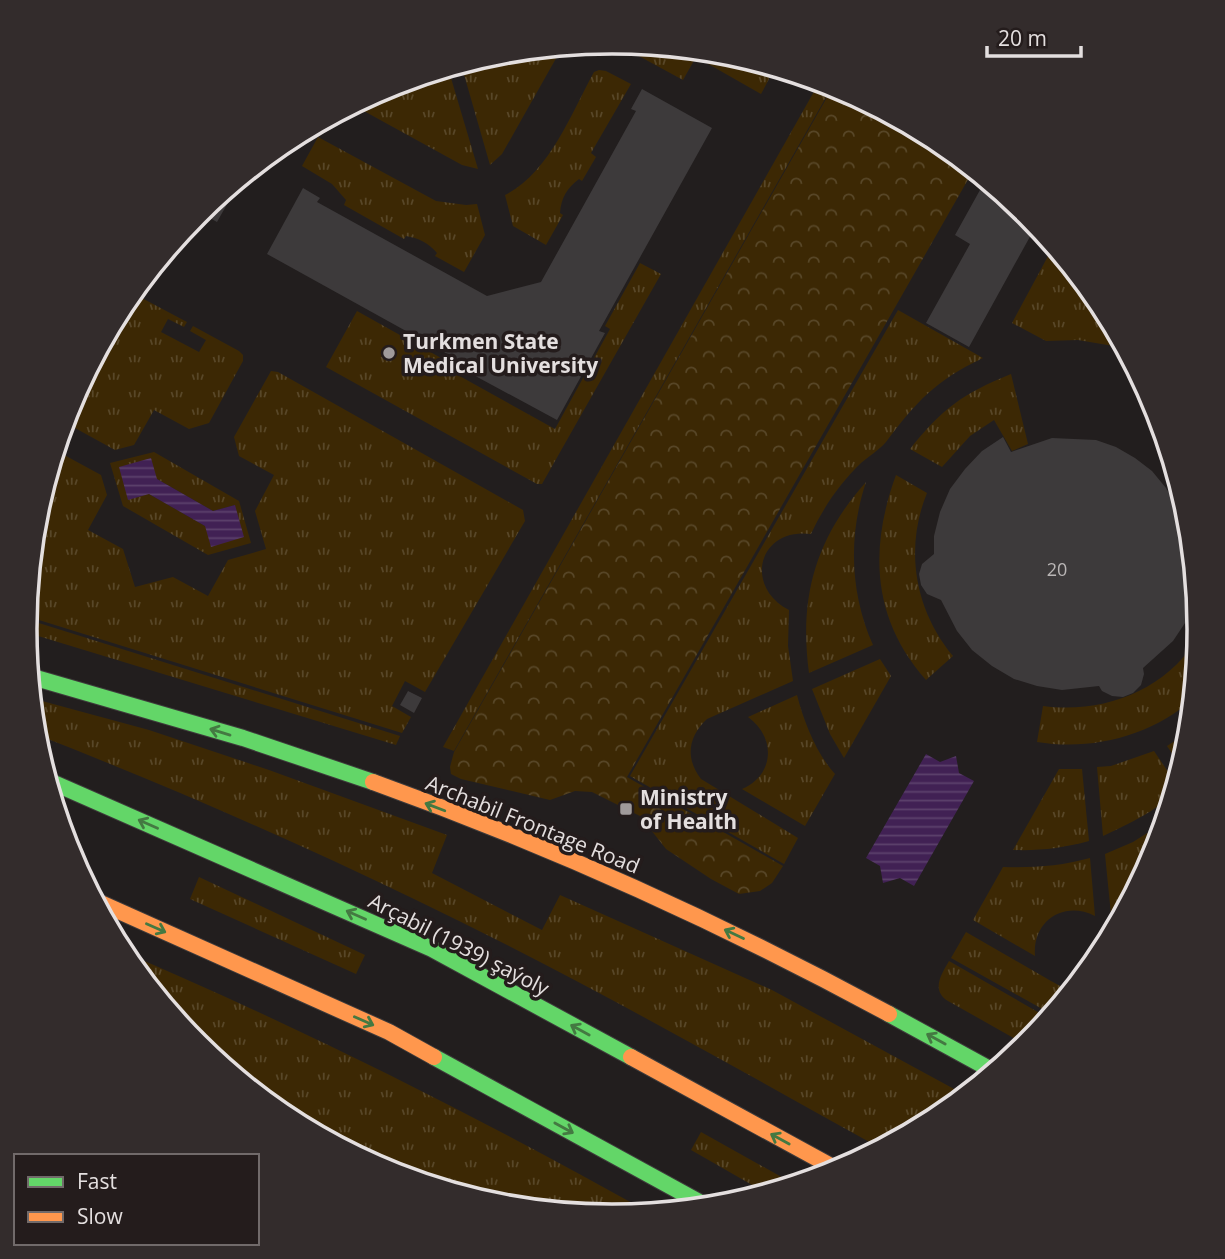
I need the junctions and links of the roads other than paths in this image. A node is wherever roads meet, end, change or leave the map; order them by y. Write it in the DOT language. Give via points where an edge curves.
graph roads {
  1 [pos="39,679"];
  2 [pos="57,784"];
  3 [pos="108,906"];
  4 [pos="986,1067"];
  5 [pos="826,1164"];
  6 [pos="694,1199"];
  4 -- 1 [label="main road, Archabil Frontage Road, one-way" via="851,992 600,872 275,748"];
  5 -- 2 [label="main road, Arçabil (1939) şaýoly, one-way" via="432,949"];
  3 -- 6 [label="main road, one-way" via="389,1032"];
}
